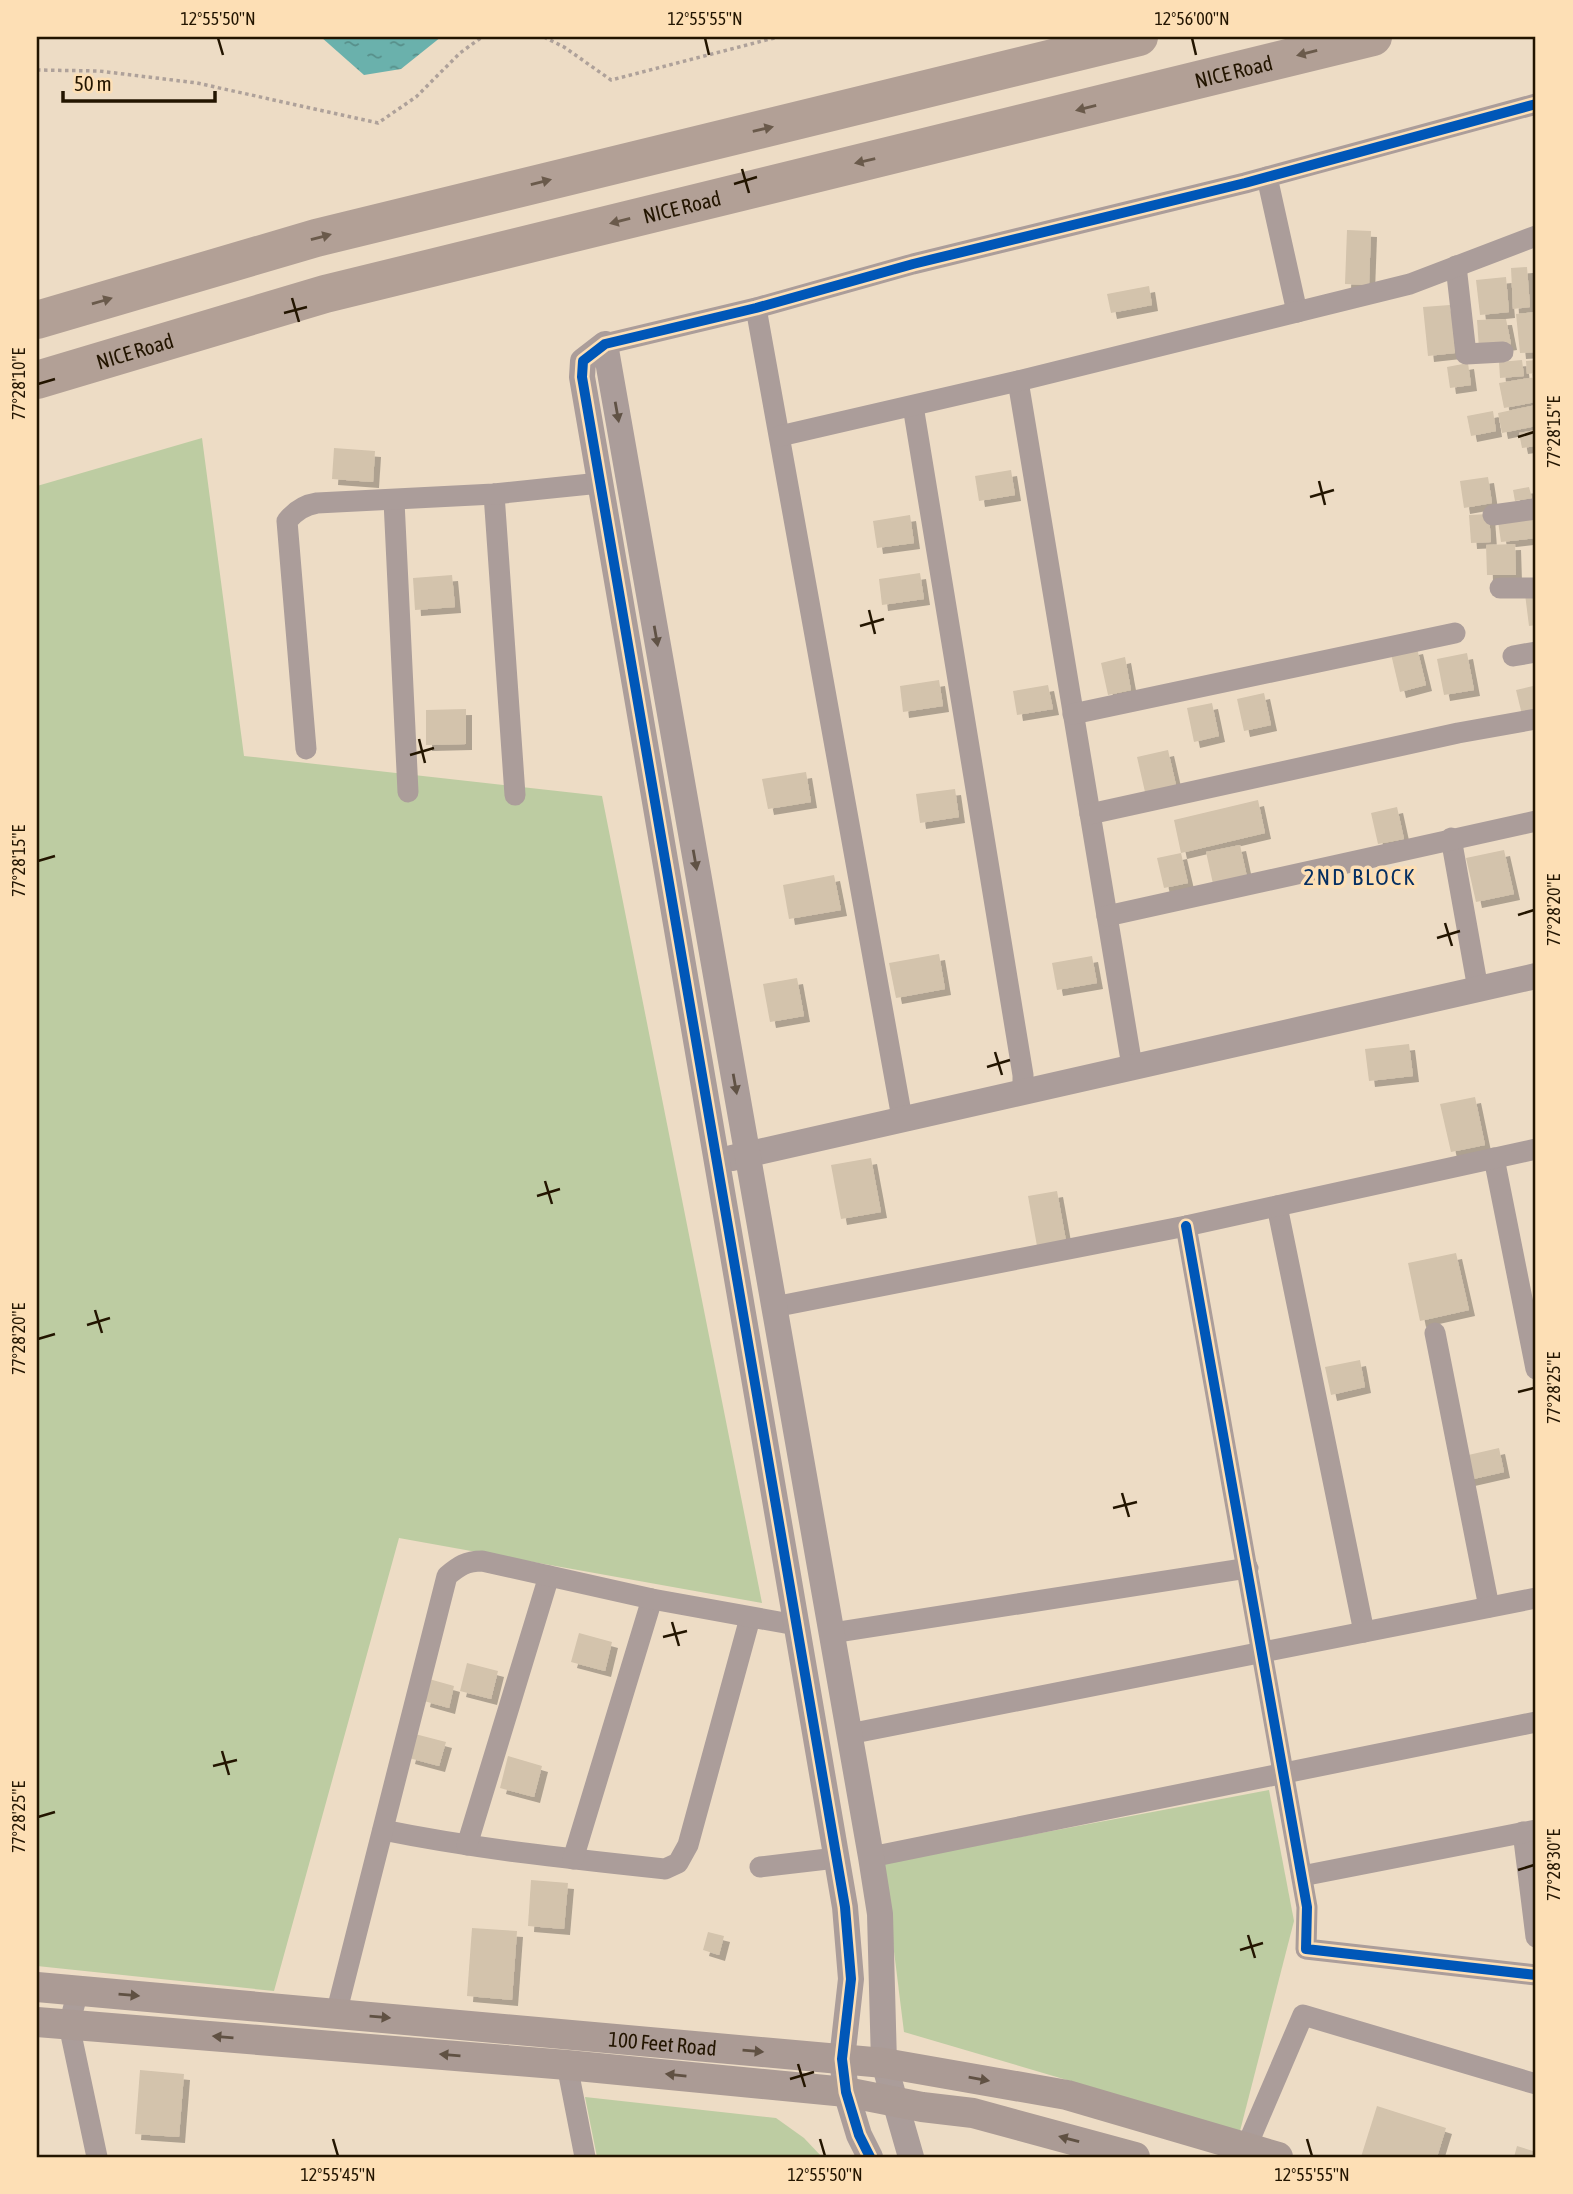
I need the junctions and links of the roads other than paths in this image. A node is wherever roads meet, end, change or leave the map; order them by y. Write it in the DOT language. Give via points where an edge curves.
graph roads {
  1 [pos="1139,37"];
  2 [pos="1373,37"];
  3 [pos="1536,104"];
  4 [pos="1267,177"];
  5 [pos="1536,236"];
  6 [pos="1456,266"];
  7 [pos="756,308"];
  8 [pos="1297,312"];
  9 [pos="37,320"];
  10 [pos="605,344"];
  11 [pos="1503,352"];
  12 [pos="37,380"];
  13 [pos="1018,381"];
  14 [pos="913,406"];
  15 [pos="780,436"];
  16 [pos="600,483"];
  17 [pos="494,494"];
  18 [pos="394,500"];
  19 [pos="1536,509"];
  20 [pos="1493,515"];
  21 [pos="1500,588"];
  22 [pos="1536,588"];
  23 [pos="1455,633"];
  24 [pos="1536,652"];
  25 [pos="1513,656"];
  26 [pos="1073,714"];
  27 [pos="1536,719"];
  28 [pos="306,749"];
  29 [pos="408,792"];
  30 [pos="515,795"];
  31 [pos="1090,814"];
  32 [pos="1536,821"];
  33 [pos="1451,838"];
  34 [pos="1107,916"];
  35 [pos="1536,976"];
  36 [pos="1478,989"];
  37 [pos="1132,1066"];
  38 [pos="1023,1091"];
  39 [pos="902,1118"];
  40 [pos="1536,1149"];
  41 [pos="747,1154"];
  42 [pos="1494,1158"];
  43 [pos="716,1161"];
  44 [pos="1277,1206"];
  45 [pos="1186,1226"];
  46 [pos="774,1307"];
  47 [pos="1435,1333"];
  48 [pos="1536,1369"];
  49 [pos="1248,1568"];
  50 [pos="549,1576"];
  51 [pos="1536,1598"];
  52 [pos="652,1599"];
  53 [pos="1489,1607"];
  54 [pos="750,1618"];
  55 [pos="796,1625"];
  56 [pos="1364,1632"];
  57 [pos="832,1633"];
  58 [pos="1263,1652"];
  59 [pos="1536,1722"];
  60 [pos="849,1734"];
  61 [pos="1284,1775"];
  62 [pos="383,1830"];
  63 [pos="1530,1831"];
  64 [pos="467,1845"];
  65 [pos="871,1857"];
  66 [pos="836,1858"];
  67 [pos="573,1859"];
  68 [pos="760,1867"];
  69 [pos="1302,1876"];
  70 [pos="1536,1937"];
  71 [pos="1536,1975"];
  72 [pos="37,1987"];
  73 [pos="78,1990"];
  74 [pos="336,2014"];
  75 [pos="37,2022"];
  76 [pos="69,2025"];
  77 [pos="842,2059"];
  78 [pos="884,2063"];
  79 [pos="568,2065"];
  80 [pos="1536,2084"];
  81 [pos="846,2092"];
  82 [pos="897,2102"];
  83 [pos="1246,2148"];
  84 [pos="96,2157"];
  85 [pos="585,2157"];
  86 [pos="870,2157"];
  87 [pos="911,2157"];
  88 [pos="1135,2157"];
  89 [pos="1278,2157"];
  9 -- 1 [label="highway, one-way" via="316,238"];
  2 -- 12 [label="highway, NICE Road, one-way" via="325,294"];
  3 -- 4 [label="street"];
  4 -- 7 [label="street" via="913,264"];
  4 -- 8 [label="street"];
  5 -- 6 [label="street"];
  6 -- 8 [label="street" via="1410,284"];
  6 -- 11 [label="street" via="1466,354"];
  7 -- 10 [label="street"];
  7 -- 15 [label="street"];
  8 -- 13 [label="street"];
  10 -- 16 [label="street" via="583,361 582,377"];
  10 -- 41 [label="street, one-way"];
  13 -- 14 [label="street"];
  13 -- 26 [label="street"];
  14 -- 15 [label="street"];
  14 -- 38 [label="street"];
  15 -- 39 [label="street"];
  16 -- 17 [label="street"];
  16 -- 43 [label="street"];
  17 -- 18 [label="street"];
  17 -- 30 [label="street"];
  18 -- 28 [label="street" via="310,504 287,521"];
  18 -- 29 [label="street"];
  19 -- 20 [label="street"];
  21 -- 22 [label="street"];
  23 -- 26 [label="street"];
  24 -- 25 [label="street"];
  26 -- 31 [label="street"];
  27 -- 31 [label="street"];
  31 -- 34 [label="street"];
  32 -- 33 [label="street"];
  33 -- 34 [label="street"];
  33 -- 36 [label="street"];
  34 -- 37 [label="street"];
  35 -- 36 [label="street"];
  36 -- 37 [label="street"];
  37 -- 38 [label="street"];
  38 -- 39 [label="street"];
  39 -- 41 [label="street"];
  40 -- 42 [label="street"];
  41 -- 43 [label="street"];
  41 -- 46 [label="street"];
  42 -- 44 [label="street"];
  42 -- 48 [label="street"];
  43 -- 55 [label="street"];
  44 -- 45 [label="street"];
  44 -- 56 [label="street"];
  45 -- 46 [label="street"];
  45 -- 49 [label="street"];
  46 -- 57 [label="street"];
  47 -- 53 [label="street"];
  49 -- 57 [label="street"];
  49 -- 58 [label="street"];
  50 -- 52 [label="street"];
  50 -- 62 [label="street" via="470,1561 447,1576"];
  50 -- 64 [label="street"];
  51 -- 53 [label="street"];
  52 -- 54 [label="street"];
  52 -- 67 [label="street"];
  53 -- 56 [label="street"];
  54 -- 55 [label="street"];
  54 -- 67 [label="street" via="688,1845 678,1863 666,1868"];
  55 -- 66 [label="street"];
  56 -- 58 [label="street"];
  57 -- 60 [label="street"];
  58 -- 60 [label="street"];
  58 -- 61 [label="street"];
  59 -- 61 [label="street"];
  60 -- 65 [label="street"];
  61 -- 65 [label="street"];
  61 -- 69 [label="street"];
  62 -- 64 [label="street"];
  62 -- 74 [label="street"];
  63 -- 69 [label="street"];
  63 -- 70 [label="street"];
  64 -- 67 [label="street"];
  65 -- 78 [label="street" via="880,1914"];
  66 -- 68 [label="street"];
  66 -- 77 [label="street" via="852,1979"];
  69 -- 71 [label="street" via="1306,1949"];
  72 -- 73 [label="main road, 100 Feet Road"];
  73 -- 74 [label="main road, 100 Feet Road, one-way"];
  73 -- 76 [label="street"];
  74 -- 77 [label="main road, 100 Feet Road, one-way"];
  75 -- 76 [label="main road, 100 Feet Road"];
  79 -- 76 [label="main road, 100 Feet Road, one-way"];
  76 -- 84 [label="street"];
  77 -- 78 [label="main road, 100 Feet Road"];
  77 -- 81 [label="street"];
  78 -- 82 [label="street"];
  78 -- 83 [label="main road, 100 Feet Road, one-way" via="1067,2095"];
  81 -- 79 [label="main road, 100 Feet Road, one-way"];
  79 -- 85 [label="street"];
  80 -- 83 [label="street" via="1303,2015"];
  81 -- 82 [label="main road, 100 Feet Road"];
  81 -- 86 [label="street"];
  82 -- 87 [label="street"];
  88 -- 82 [label="main road, 100 Feet Road, one-way" via="973,2113"];
  83 -- 89 [label="main road, 100 Feet Road"];
}
